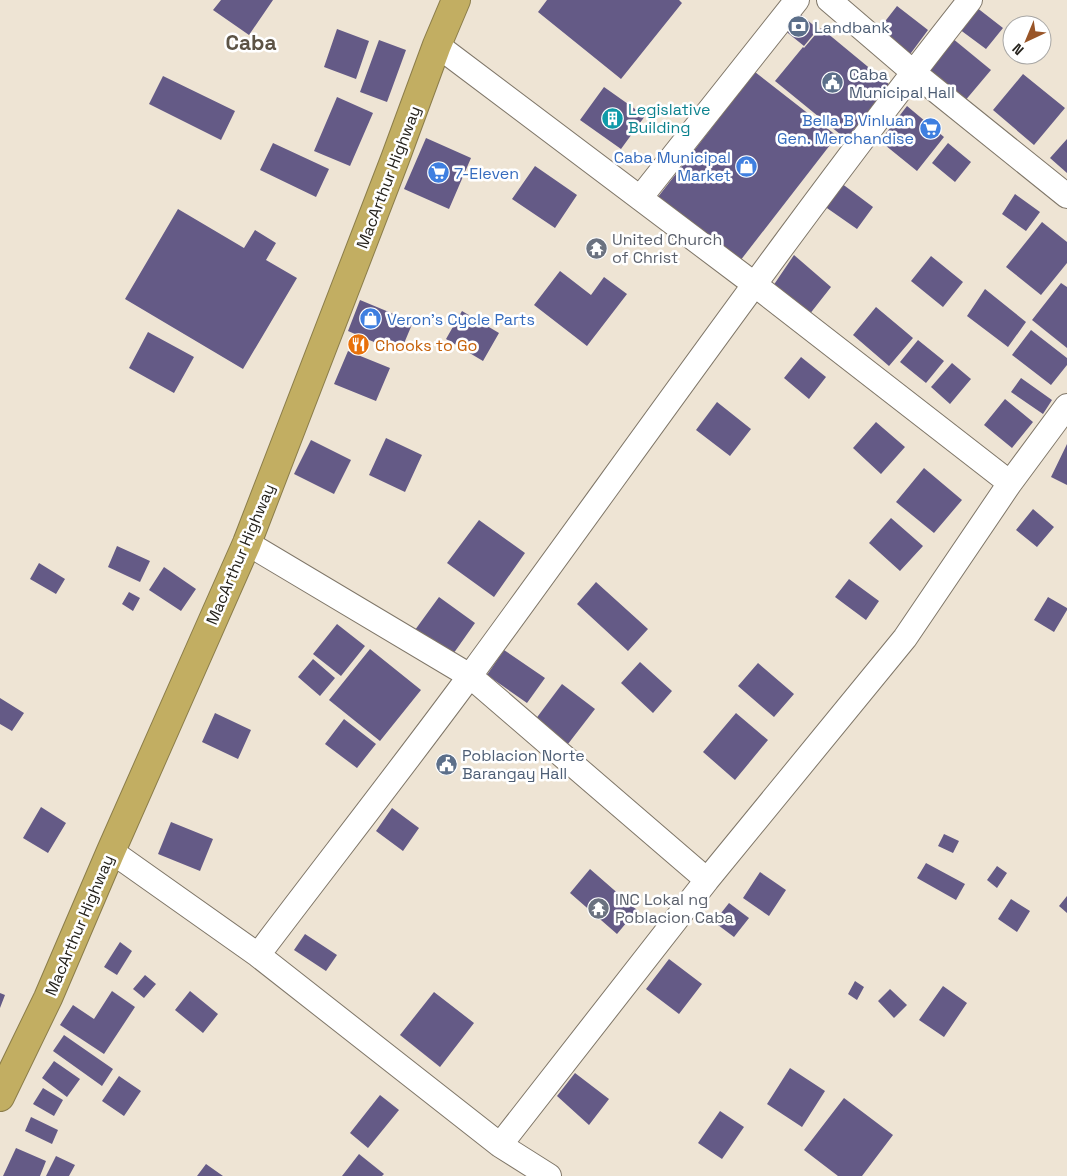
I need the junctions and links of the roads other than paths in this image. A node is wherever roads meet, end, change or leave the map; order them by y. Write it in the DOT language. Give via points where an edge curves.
graph roads {
  1 [pos="456,0"];
  2 [pos="797,0"];
  3 [pos="829,0"];
  4 [pos="970,0"];
  5 [pos="437,45"];
  6 [pos="914,72"];
  7 [pos="1067,196"];
  8 [pos="640,198"];
  9 [pos="754,284"];
  10 [pos="1067,406"];
  11 [pos="1010,483"];
  12 [pos="247,543"];
  13 [pos="470,676"];
  14 [pos="111,850"];
  15 [pos="707,880"];
  16 [pos="258,955"];
  17 [pos="0,1097"];
  18 [pos="500,1145"];
  19 [pos="549,1176"];
  1 -- 5 [label="highway, MacArthur Highway"];
  2 -- 8 [label="street"];
  3 -- 6 [label="street"];
  4 -- 6 [label="street"];
  5 -- 8 [label="street"];
  5 -- 12 [label="highway, MacArthur Highway"];
  6 -- 7 [label="street"];
  6 -- 9 [label="street"];
  8 -- 9 [label="street"];
  9 -- 11 [label="street"];
  9 -- 13 [label="street"];
  10 -- 11 [label="street"];
  11 -- 15 [label="street" via="905,638"];
  12 -- 13 [label="street"];
  12 -- 14 [label="highway, MacArthur Highway"];
  13 -- 15 [label="street"];
  13 -- 16 [label="street"];
  14 -- 16 [label="street"];
  14 -- 17 [label="highway, MacArthur Highway" via="48,998"];
  15 -- 18 [label="street"];
  16 -- 18 [label="street"];
  18 -- 19 [label="street"];
}
